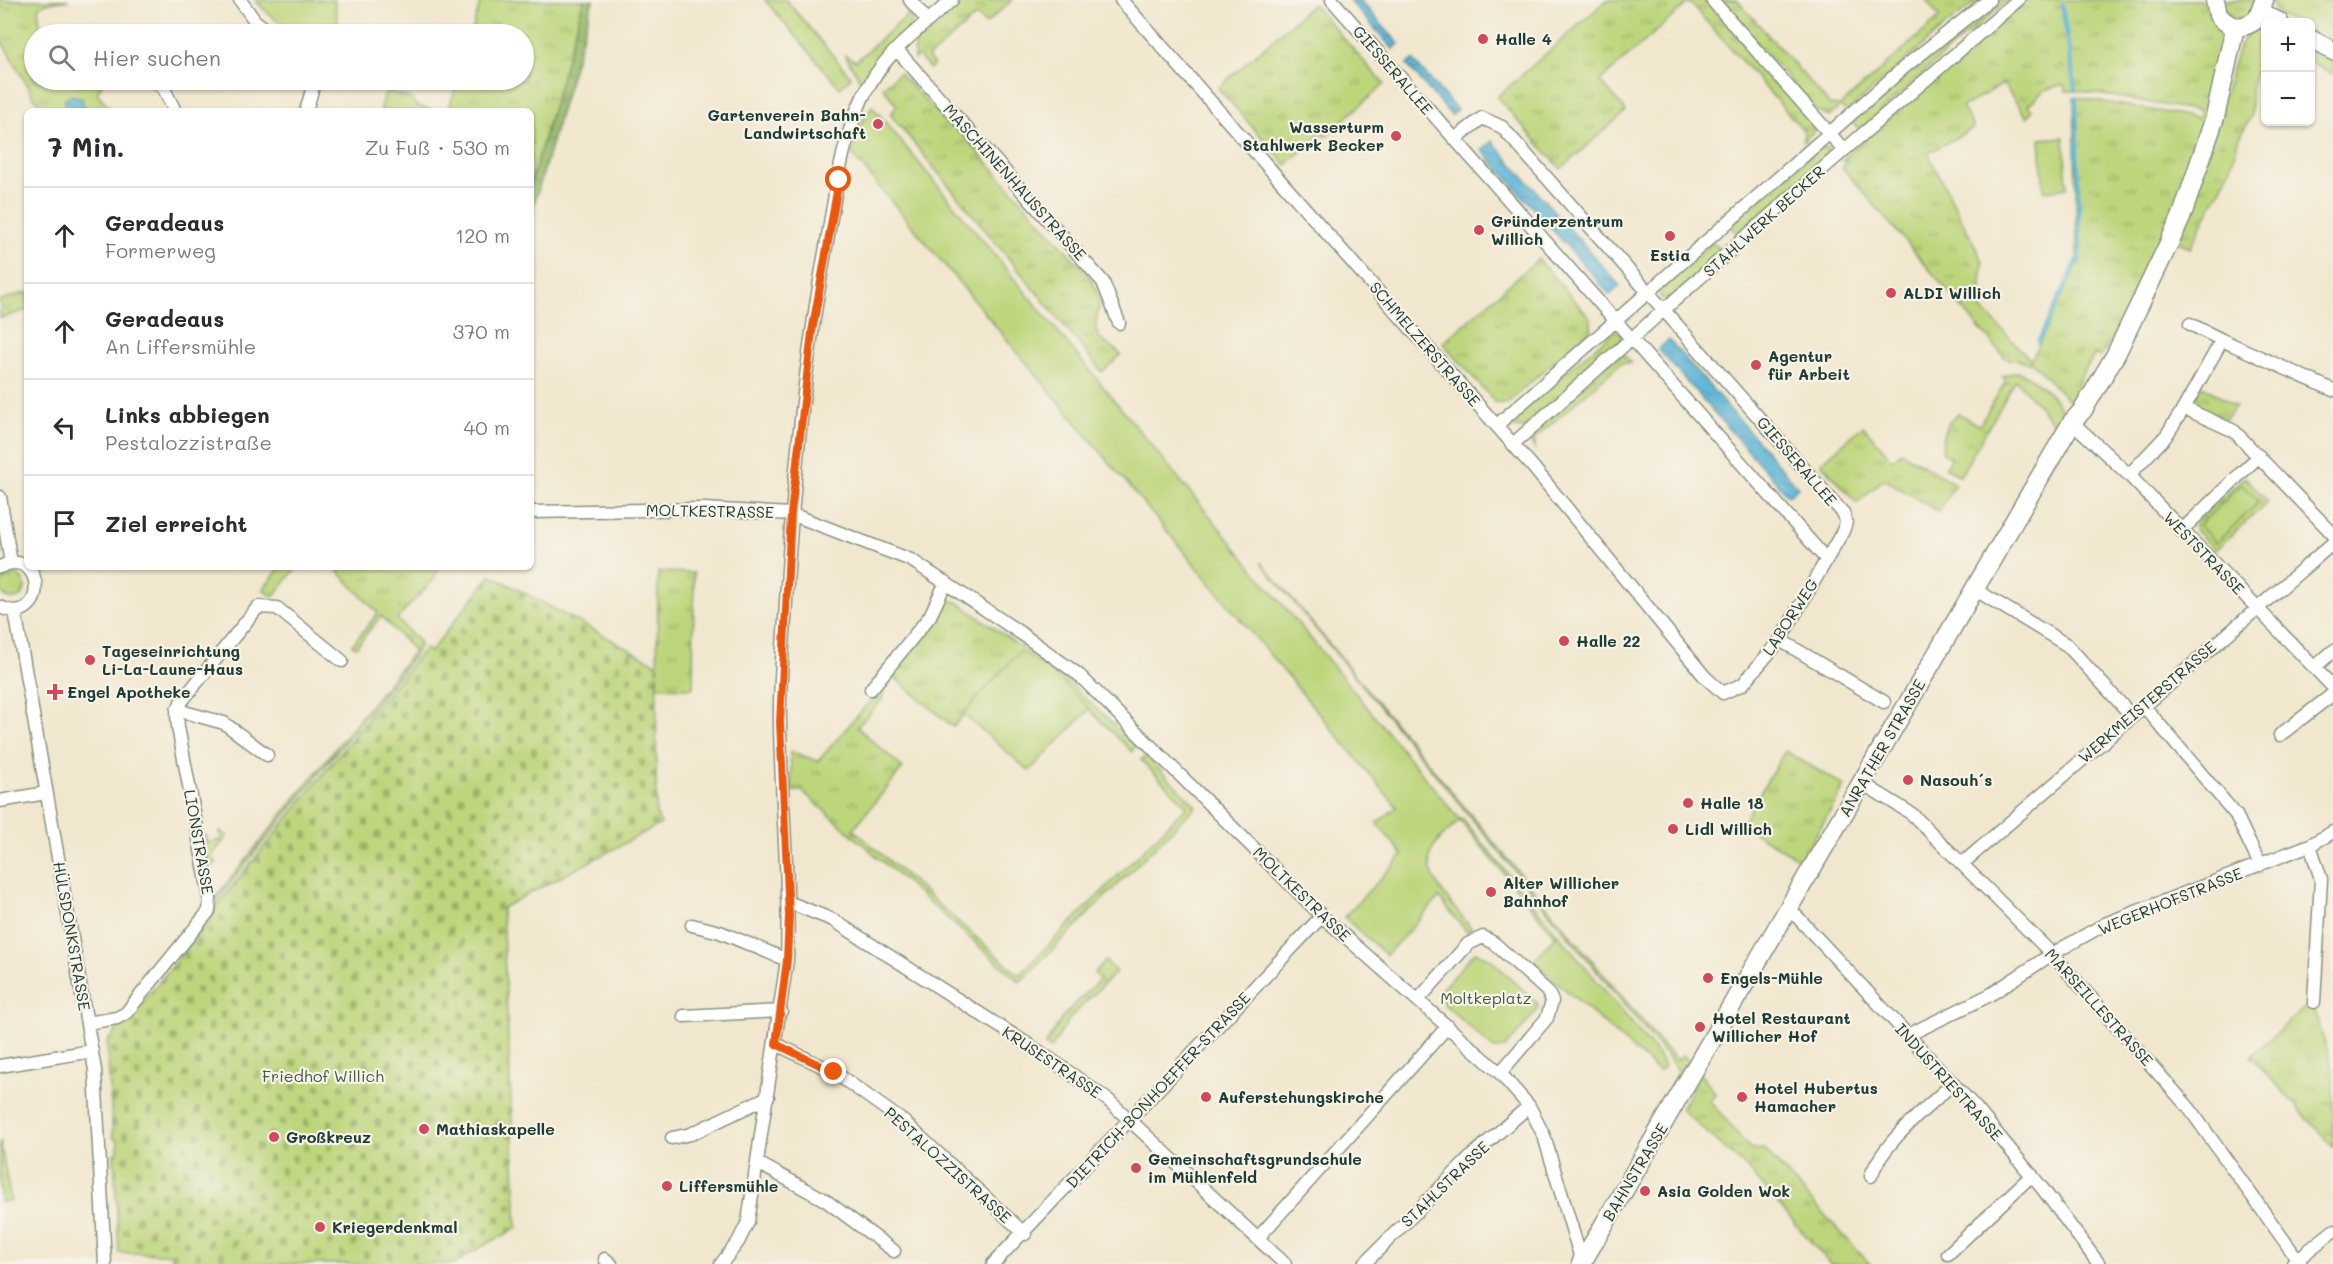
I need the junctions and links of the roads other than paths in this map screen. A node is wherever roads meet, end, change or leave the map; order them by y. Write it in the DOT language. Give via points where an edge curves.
graph roads {
  1 [pos="240,0"];
  2 [pos="910,0"];
  3 [pos="952,0"];
  4 [pos="1121,0"];
  5 [pos="1332,0"];
  6 [pos="1712,0"];
  7 [pos="1989,0"];
  8 [pos="2018,0"];
  9 [pos="2215,0"];
  10 [pos="2262,6"];
  11 [pos="2275,18"];
  12 [pos="928,21"];
  13 [pos="259,24"];
  14 [pos="2235,27"];
  15 [pos="2315,42"];
  16 [pos="897,50"];
  17 [pos="2333,51"];
  18 [pos="165,90"];
  19 [pos="312,90"];
  20 [pos="174,108"];
  21 [pos="307,108"];
  22 [pos="1829,133"];
  23 [pos="1455,139"];
  24 [pos="1844,150"];
  25 [pos="1649,293"];
  26 [pos="1664,310"];
  27 [pos="1119,323"];
  28 [pos="1615,323"];
  29 [pos="2190,324"];
  30 [pos="1630,340"];
  31 [pos="2222,340"];
  32 [pos="2333,390"];
  33 [pos="2184,408"];
  34 [pos="2074,419"];
  35 [pos="1497,425"];
  36 [pos="1513,444"];
  37 [pos="2259,456"];
  38 [pos="2129,475"];
  39 [pos="0,497"];
  40 [pos="534,512"];
  41 [pos="791,514"];
  42 [pos="2181,531"];
  43 [pos="2333,534"];
  44 [pos="2333,543"];
  45 [pos="1826,559"];
  46 [pos="5,565"];
  47 [pos="24,566"];
  48 [pos="32,570"];
  49 [pos="946,582"];
  50 [pos="1974,589"];
  51 [pos="0,607"];
  52 [pos="2257,608"];
  53 [pos="15,611"];
  54 [pos="1780,640"];
  55 [pos="2333,651"];
  56 [pos="342,661"];
  57 [pos="2314,667"];
  58 [pos="2333,687"];
  59 [pos="871,689"];
  60 [pos="1723,693"];
  61 [pos="2333,694"];
  62 [pos="1884,702"];
  63 [pos="2143,705"];
  64 [pos="177,710"];
  65 [pos="2131,715"];
  66 [pos="2280,735"];
  67 [pos="267,755"];
  68 [pos="1862,783"];
  69 [pos="46,793"];
  70 [pos="0,801"];
  71 [pos="2333,832"];
  72 [pos="2310,845"];
  73 [pos="1963,863"];
  74 [pos="2260,865"];
  75 [pos="789,902"];
  76 [pos="1789,908"];
  77 [pos="1322,916"];
  78 [pos="692,925"];
  79 [pos="2052,954"];
  80 [pos="787,960"];
  81 [pos="1418,1000"];
  82 [pos="2314,1002"];
  83 [pos="781,1011"];
  84 [pos="684,1016"];
  85 [pos="87,1023"];
  86 [pos="1448,1026"];
  87 [pos="1908,1035"];
  88 [pos="776,1044"];
  89 [pos="92,1051"];
  90 [pos="0,1066"];
  91 [pos="1500,1073"];
  92 [pos="1689,1080"];
  93 [pos="1953,1083"];
  94 [pos="768,1097"];
  95 [pos="1529,1106"];
  96 [pos="1130,1119"];
  97 [pos="672,1138"];
  98 [pos="758,1163"];
  99 [pos="2032,1175"];
  100 [pos="1871,1176"];
  101 [pos="2333,1231"];
  102 [pos="1024,1234"];
  103 [pos="1258,1238"];
  104 [pos="894,1251"];
  105 [pos="1948,1254"];
  106 [pos="1581,1263"];
  107 [pos="2297,1263"];
  108 [pos="105,1264"];
  109 [pos="721,1264"];
  110 [pos="993,1264"];
  111 [pos="1285,1264"];
  112 [pos="1364,1264"];
  113 [pos="2099,1264"];
  1 -- 13 [label="street"];
  2 -- 12 [label="street"];
  3 -- 12 [label="street"];
  4 -- 35 [label="street, SCHMELZERSTRASSE"];
  5 -- 23 [label="street, GIESSERALLEE"];
  6 -- 22 [label="street"];
  7 -- 22 [label="street, STAHLWERK BECKER"];
  8 -- 24 [label="street, STAHLWERK BECKER"];
  9 -- 14 [label="street" via="2218,15"];
  10 -- 11 [label="street"];
  10 -- 14 [label="street" via="2251,24"];
  12 -- 16 [label="street"];
  14 -- 34 [label="street, ANRATHER STRASSE" via="2197,175 2169,246 2116,354"];
  15 -- 17 [label="street"];
  16 -- 27 [label="street, MASCHINENHAUSSTRASSE" via="1103,282"];
  16 -- 41 [label="street" via="871,81 850,131 822,268"];
  18 -- 20 [label="street"];
  19 -- 21 [label="street"];
  22 -- 24 [label="street"];
  22 -- 25 [label="street, STAHLWERK BECKER"];
  23 -- 25 [label="street, GIESSERALLEE" via="1482,118 1502,127"];
  23 -- 28 [label="street, GIESSERALLEE"];
  24 -- 26 [label="street, STAHLWERK BECKER"];
  25 -- 26 [label="street, GIESSERALLEE"];
  25 -- 28 [label="street, STAHLWERK BECKER"];
  26 -- 30 [label="street, STAHLWERK BECKER"];
  26 -- 45 [label="street, GIESSERALLEE" via="1842,512 1846,519 1844,528"];
  28 -- 30 [label="street, GIESSERALLEE"];
  28 -- 35 [label="street, STAHLWERK BECKER"];
  29 -- 31 [label="street"];
  30 -- 36 [label="street, STAHLWERK BECKER"];
  30 -- 45 [label="street, GIESSERALLEE"];
  31 -- 32 [label="street"];
  31 -- 33 [label="street"];
  33 -- 37 [label="street" via="2234,432"];
  33 -- 38 [label="street" via="2166,436"];
  34 -- 38 [label="street, WESTSTRASSE"];
  34 -- 50 [label="street, ANRATHER STRASSE"];
  35 -- 36 [label="street, SCHMELZERSTRASSE"];
  36 -- 60 [label="street, SCHMELZERSTRASSE" via="1705,677"];
  37 -- 42 [label="street"];
  37 -- 43 [label="street"];
  38 -- 42 [label="street, WESTSTRASSE"];
  39 -- 46 [label="street"];
  40 -- 41 [label="street, MOLTKESTRASSE" via="705,509"];
  41 -- 49 [label="street, MOLTKESTRASSE" via="911,560"];
  41 -- 75 [label="street" via="780,722"];
  42 -- 52 [label="street, WESTSTRASSE"];
  44 -- 52 [label="street, WERKMEISTERSTRASSE"];
  45 -- 54 [label="street, LABORWEG"];
  46 -- 47 [label="street"];
  48 -- 53 [label="street" via="37,584 35,595 28,605"];
  49 -- 59 [label="street" via="930,616"];
  49 -- 77 [label="street, MOLTKESTRASSE" via="1079,675"];
  50 -- 65 [label="street" via="2067,645"];
  50 -- 68 [label="street, ANRATHER STRASSE"];
  51 -- 53 [label="street"];
  52 -- 57 [label="street, WESTSTRASSE"];
  52 -- 63 [label="street, WERKMEISTERSTRASSE"];
  53 -- 69 [label="street, HÜLSDONKSTRASSE"];
  54 -- 60 [label="street, LABORWEG" via="1743,684"];
  54 -- 62 [label="street"];
  55 -- 57 [label="street"];
  56 -- 64 [label="street" via="277,608 258,608"];
  57 -- 58 [label="street, WESTSTRASSE"];
  61 -- 66 [label="street"];
  63 -- 65 [label="street, WERKMEISTERSTRASSE"];
  63 -- 74 [label="street" via="2236,815"];
  64 -- 67 [label="street" via="224,723"];
  64 -- 85 [label="street, LIONSTRASSE" via="210,898 209,911 126,1013"];
  65 -- 73 [label="street, WERKMEISTERSTRASSE"];
  68 -- 73 [label="street, MARSEILLESTRASSE" via="1912,814"];
  68 -- 76 [label="street, ANRATHER STRASSE"];
  69 -- 70 [label="street"];
  69 -- 85 [label="street, HÜLSDONKSTRASSE"];
  71 -- 72 [label="street, WEGERHOFSTRASSE"];
  72 -- 74 [label="street, WEGERHOFSTRASSE"];
  72 -- 82 [label="street" via="2321,879"];
  73 -- 79 [label="street, MARSEILLESTRASSE"];
  74 -- 79 [label="street, WEGERHOFSTRASSE" via="2107,923"];
  75 -- 80 [label="street"];
  75 -- 96 [label="street, KRUSESTRASSE" via="833,920 1043,1054"];
  76 -- 87 [label="street, INDUSTRIESTRASSE"];
  76 -- 92 [label="street, ANRATHER STRASSE"];
  77 -- 81 [label="street, MOLTKESTRASSE"];
  77 -- 96 [label="street, DIETRICH-BONHOEFFER-STRASSE"];
  78 -- 80 [label="street" via="720,932"];
  79 -- 87 [label="street, WEGERHOFSTRASSE" via="1990,995"];
  79 -- 107 [label="street, MARSEILLESTRASSE" via="2189,1108"];
  80 -- 83 [label="street"];
  81 -- 86 [label="street, MOLTKESTRASSE"];
  81 -- 91 [label="street" via="1468,944 1479,937 1492,941 1547,991 1552,1001 1549,1015"];
  83 -- 84 [label="street"];
  83 -- 88 [label="street"];
  85 -- 89 [label="street, HÜLSDONKSTRASSE"];
  86 -- 91 [label="street, MOLTKESTRASSE"];
  86 -- 103 [label="street"];
  87 -- 93 [label="street, INDUSTRIESTRASSE"];
  88 -- 94 [label="street"];
  88 -- 102 [label="street, PESTALOZZISTRASSE" via="834,1072 904,1122"];
  89 -- 90 [label="street"];
  89 -- 108 [label="street, HÜLSDONKSTRASSE"];
  91 -- 95 [label="street, MOLTKESTRASSE"];
  92 -- 106 [label="street, BAHNSTRASSE"];
  93 -- 99 [label="street, INDUSTRIESTRASSE"];
  93 -- 100 [label="street" via="1898,1136"];
  94 -- 97 [label="street" via="691,1134"];
  94 -- 98 [label="street"];
  95 -- 106 [label="street, MOLTKESTRASSE" via="1545,1136"];
  95 -- 112 [label="street, STAHLSTRASSE" via="1474,1154"];
  96 -- 102 [label="street, DIETRICH-BONHOEFFER-STRASSE"];
  96 -- 103 [label="street, KRUSESTRASSE"];
  98 -- 104 [label="street" via="825,1200"];
  98 -- 109 [label="street" via="748,1222"];
  99 -- 105 [label="street"];
  99 -- 113 [label="street, INDUSTRIESTRASSE"];
  101 -- 107 [label="street"];
  102 -- 110 [label="street, DIETRICH-BONHOEFFER-STRASSE"];
  103 -- 111 [label="street, KRUSESTRASSE"];
}
